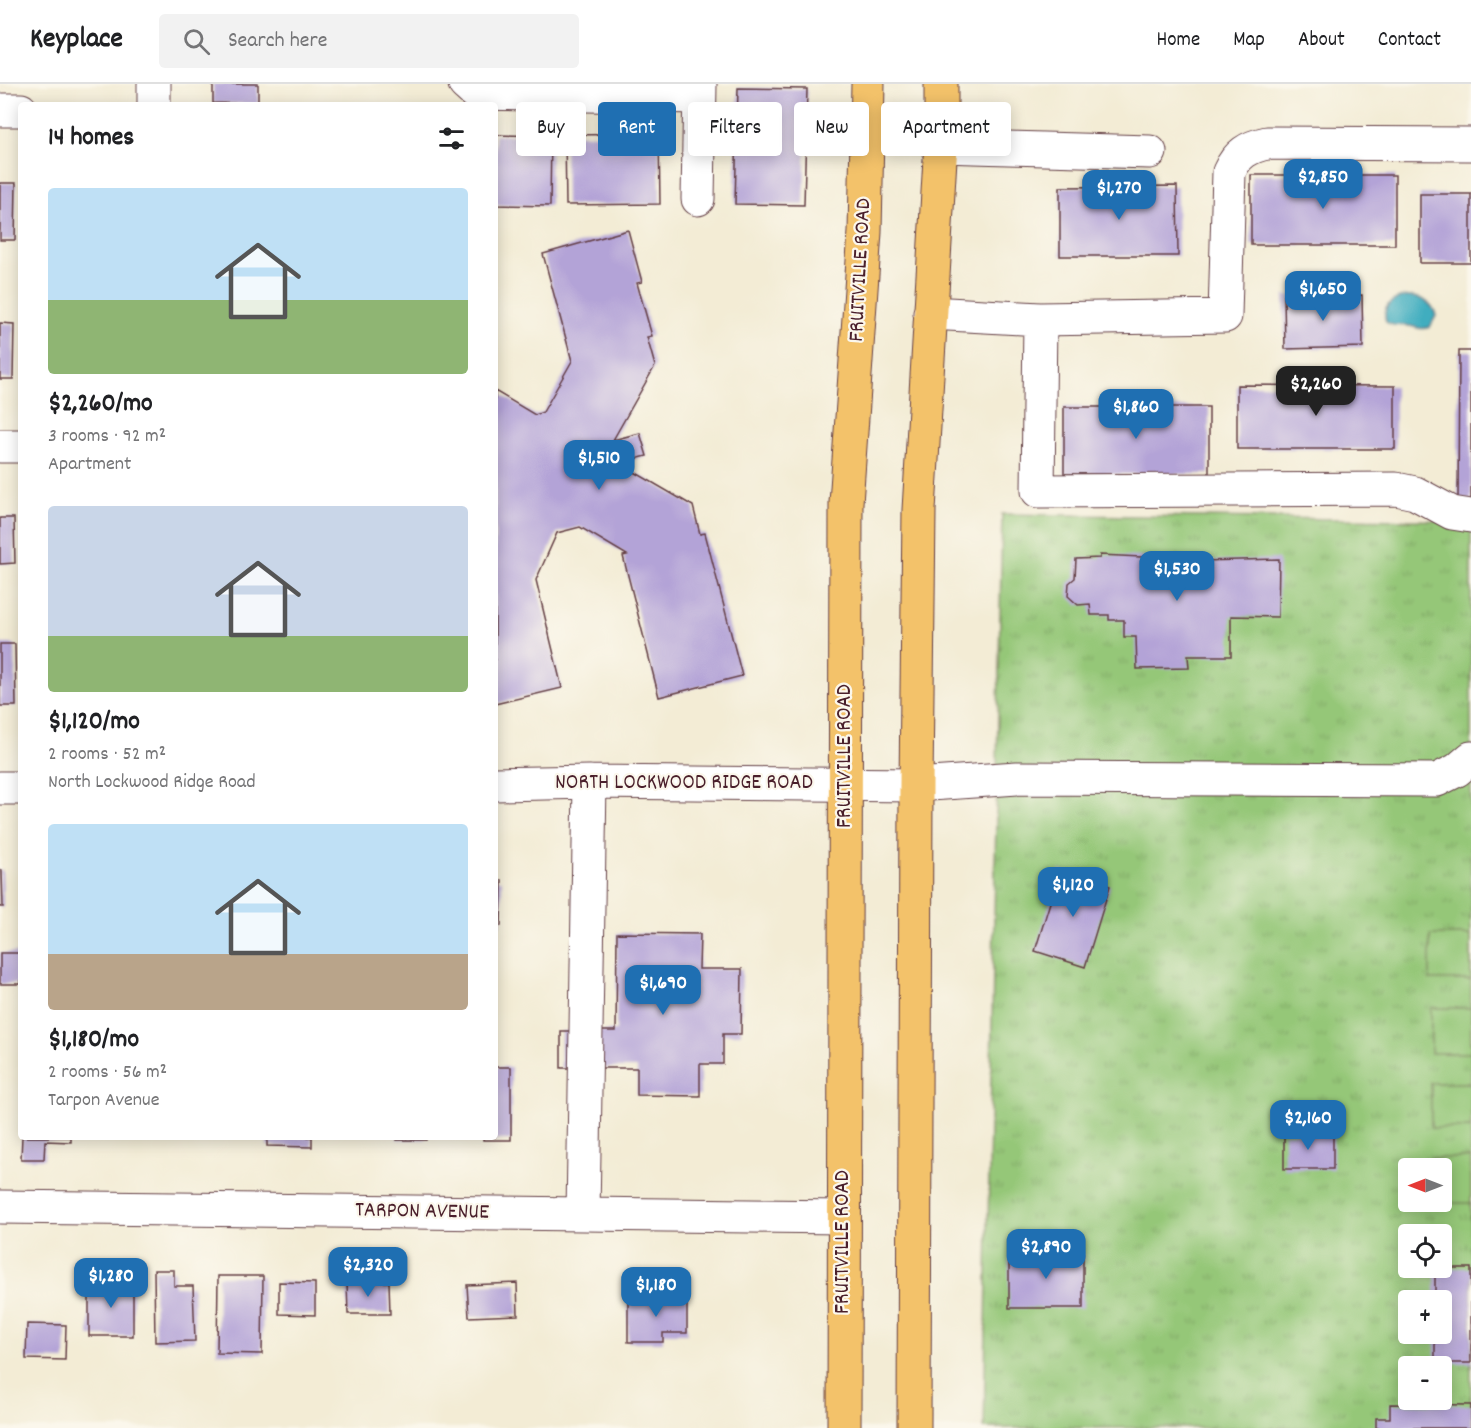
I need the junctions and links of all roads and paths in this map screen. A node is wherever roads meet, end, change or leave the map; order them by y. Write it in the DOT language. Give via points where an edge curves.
graph roads {
  1 [pos="154,84"];
  2 [pos="465,84"];
  3 [pos="868,84"];
  4 [pos="941,84"];
  5 [pos="700,90"];
  6 [pos="154,102"];
  7 [pos="941,102"];
  8 [pos="0,110"];
  9 [pos="18,110"];
  10 [pos="1471,144"];
  11 [pos="1011,148"];
  12 [pos="1150,152"];
  13 [pos="939,156"];
  14 [pos="698,199"];
  15 [pos="930,313"];
  16 [pos="1041,319"];
  17 [pos="0,446"];
  18 [pos="18,446"];
  19 [pos="1471,516"];
  20 [pos="1471,758"];
  21 [pos="590,782"];
  22 [pos="498,784"];
  23 [pos="844,784"];
  24 [pos="916,785"];
  25 [pos="0,788"];
  26 [pos="18,788"];
  27 [pos="0,1207"];
  28 [pos="583,1214"];
  29 [pos="843,1216"];
  30 [pos="844,1428"];
  31 [pos="914,1428"];
  1 -- 6 [label="street"];
  2 -- 5 [label="street" via="476,93"];
  3 -- 23 [label="main road, FRUITVILLE ROAD" via="865,232 846,503"];
  4 -- 7 [label="main road"];
  5 -- 14 [label="street"];
  8 -- 9 [label="street"];
  10 -- 16 [label="street" via="1267,142 1245,149 1229,172 1225,316"];
  11 -- 12 [label="street"];
  13 -- 15 [label="main road"];
  15 -- 16 [label="street"];
  15 -- 24 [label="main road" via="919,510"];
  16 -- 19 [label="street" via="1038,491 1396,489 1415,493 1452,513"];
  17 -- 18 [label="street"];
  20 -- 24 [label="street, NORTH LOCKWOOD RIDGE ROAD" via="1437,780 1017,778"];
  21 -- 22 [label="street, NORTH LOCKWOOD RIDGE ROAD"];
  21 -- 23 [label="street, NORTH LOCKWOOD RIDGE ROAD"];
  21 -- 28 [label="street"];
  23 -- 24 [label="street, NORTH LOCKWOOD RIDGE ROAD"];
  23 -- 29 [label="main road, FRUITVILLE ROAD"];
  24 -- 31 [label="main road"];
  25 -- 26 [label="street"];
  27 -- 28 [label="street, TARPON AVENUE"];
  28 -- 29 [label="street, TARPON AVENUE"];
  29 -- 30 [label="main road, FRUITVILLE ROAD"];
}
